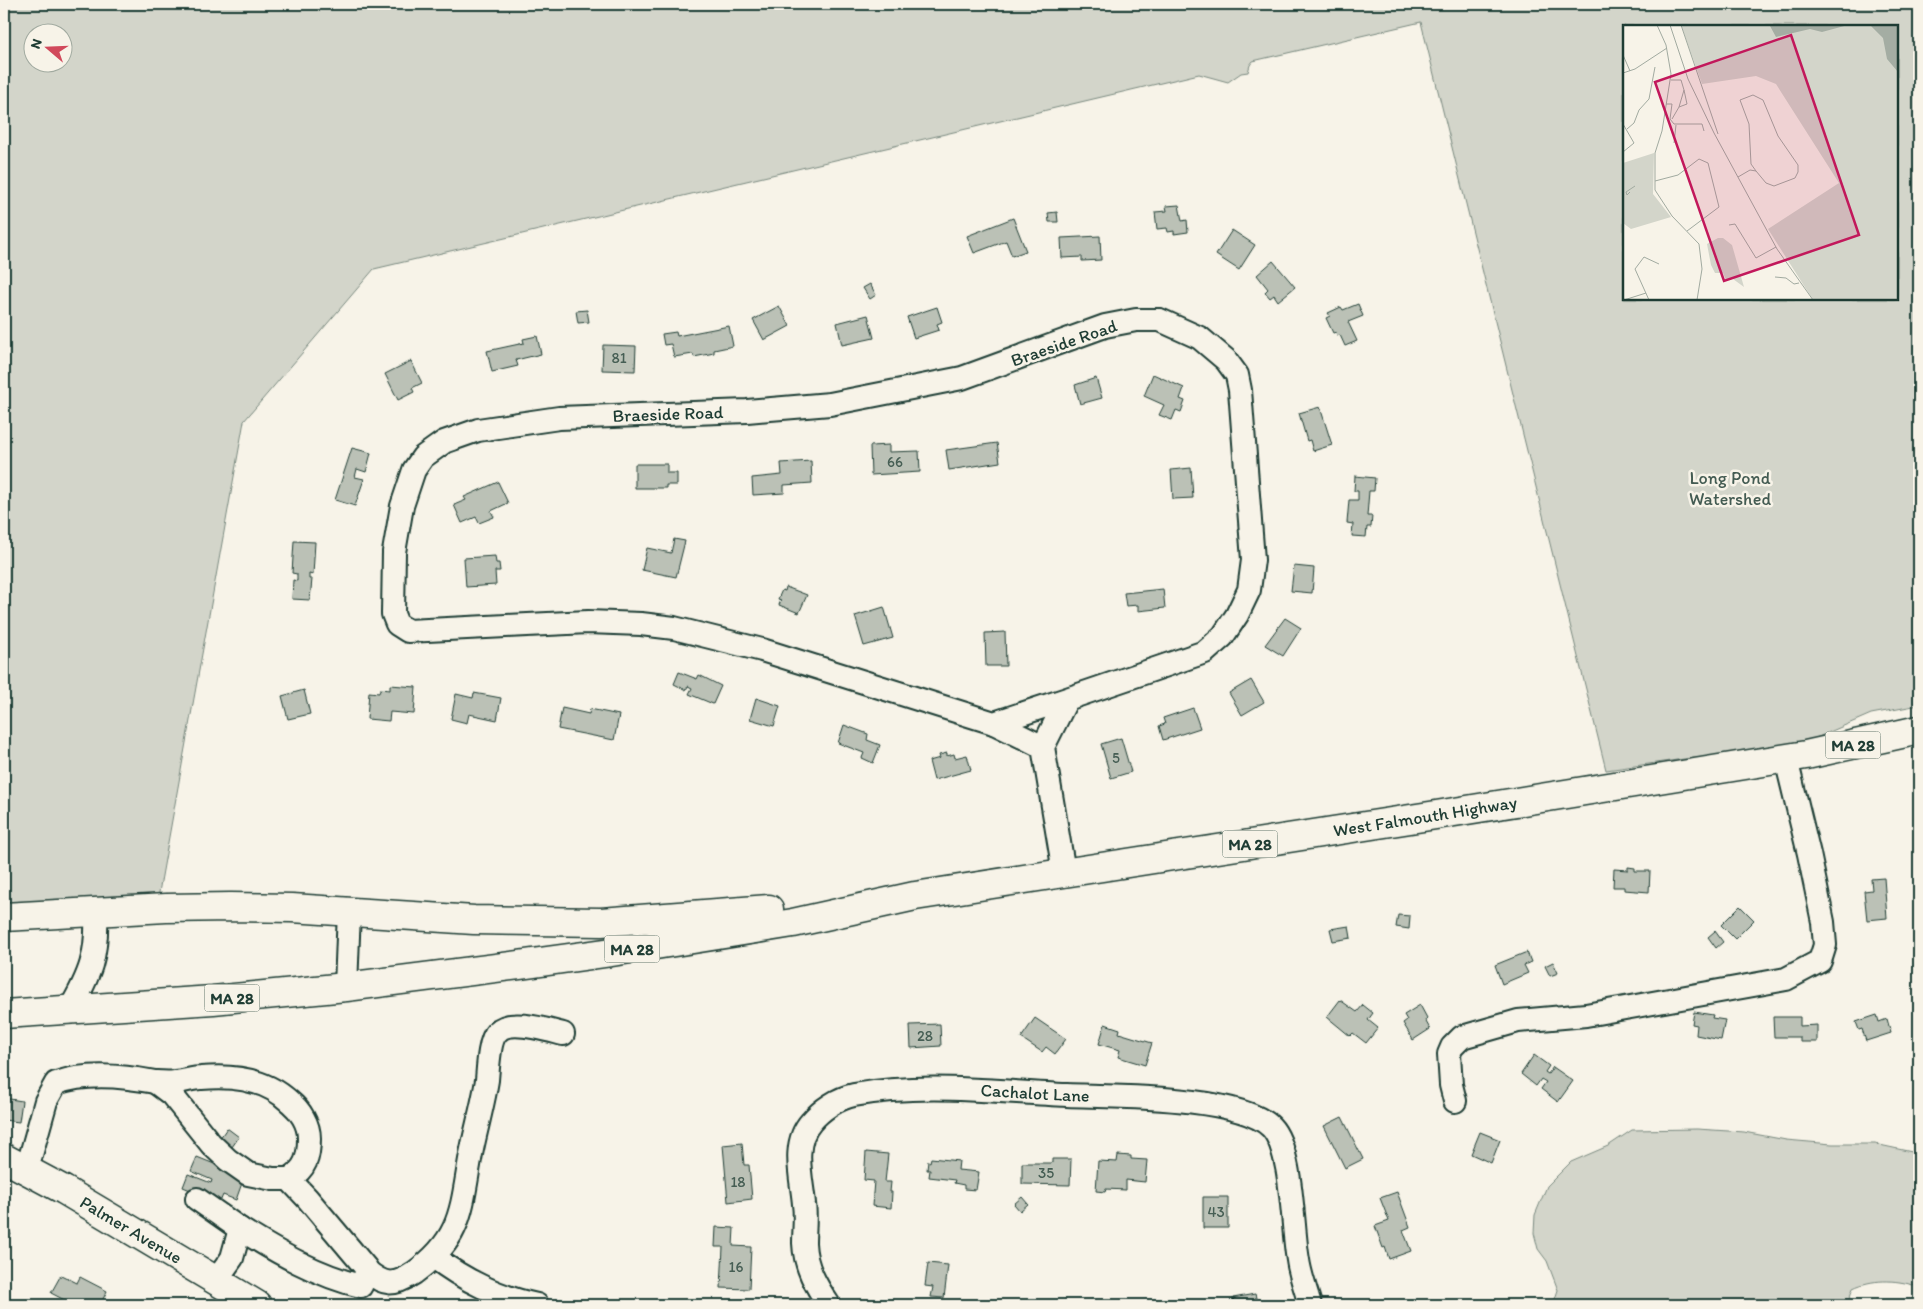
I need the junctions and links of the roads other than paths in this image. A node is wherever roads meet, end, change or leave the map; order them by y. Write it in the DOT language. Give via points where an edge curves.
graph roads {
  1 [pos="1067,699"];
  2 [pos="994,723"];
  3 [pos="1919,730"];
  4 [pos="1043,747"];
  5 [pos="1786,759"];
  6 [pos="1064,872"];
  7 [pos="915,896"];
  8 [pos="349,911"];
  9 [pos="96,913"];
  10 [pos="4,917"];
  11 [pos="346,987"];
  12 [pos="69,1011"];
  13 [pos="4,1014"];
  14 [pos="563,1034"];
  15 [pos="155,1082"];
  16 [pos="1455,1101"];
  17 [pos="15,1164"];
  18 [pos="289,1179"];
  19 [pos="197,1199"];
  20 [pos="240,1229"];
  21 [pos="434,1257"];
  22 [pos="366,1271"];
  23 [pos="215,1282"];
  24 [pos="257,1305"];
  25 [pos="537,1305"];
  26 [pos="829,1305"];
  27 [pos="1310,1305"];
  1 -- 2 [label="street, Braeside Road"];
  1 -- 2 [label="street, Braeside Road" via="1205,652 1223,636 1249,590 1253,560 1237,375 1226,360 1200,338 1160,320 1136,320 1105,326 962,378 830,404 559,418 478,430 444,442 423,457 414,470 402,506 394,552 393,614 397,624 408,630 588,622 674,628 762,650"];
  1 -- 4 [label="street"];
  2 -- 4 [label="street, Braeside Road"];
  3 -- 5 [label="main road, West Falmouth Highway / MA 28"];
  4 -- 6 [label="street"];
  5 -- 6 [label="main road, West Falmouth Highway / MA 28"];
  5 -- 16 [label="street" via="1823,922 1825,946 1820,961 1786,979 1586,1015 1518,1021 1462,1037 1450,1054"];
  6 -- 7 [label="main road, MA 28"];
  7 -- 8 [label="main road, MA 28" via="600,922 474,920"];
  7 -- 11 [label="main road, MA 28" via="793,923 631,949"];
  8 -- 9 [label="main road, MA 28" via="231,907"];
  8 -- 11 [label="street"];
  9 -- 10 [label="main road, MA 28"];
  9 -- 12 [label="street" via="95,955 84,985"];
  11 -- 12 [label="main road, MA 28"];
  12 -- 13 [label="main road, MA 28"];
  14 -- 21 [label="street" via="521,1026 505,1027 496,1032 464,1200 452,1234"];
  15 -- 17 [label="street" via="88,1077 56,1083"];
  15 -- 18 [label="street" via="171,1094 228,1160 248,1174"];
  15 -- 18 [label="street" via="247,1079 266,1085 285,1097 300,1111 309,1134 308,1154 298,1173"];
  17 -- 23 [label="main road, Palmer Avenue"];
  18 -- 22 [label="street"];
  19 -- 20 [label="street"];
  20 -- 22 [label="street" via="273,1250 343,1282 361,1286"];
  20 -- 23 [label="street" via="232,1258"];
  21 -- 22 [label="street" via="401,1281 381,1281"];
  21 -- 25 [label="street" via="489,1289"];
  23 -- 24 [label="main road, Palmer Avenue"];
  26 -- 27 [label="street, Cachalot Lane" via="808,1268 804,1246 804,1206 798,1162 803,1134 810,1122 829,1105 851,1096 931,1088 1174,1099 1238,1110 1270,1126 1283,1153 1290,1181 1298,1261"];
}
